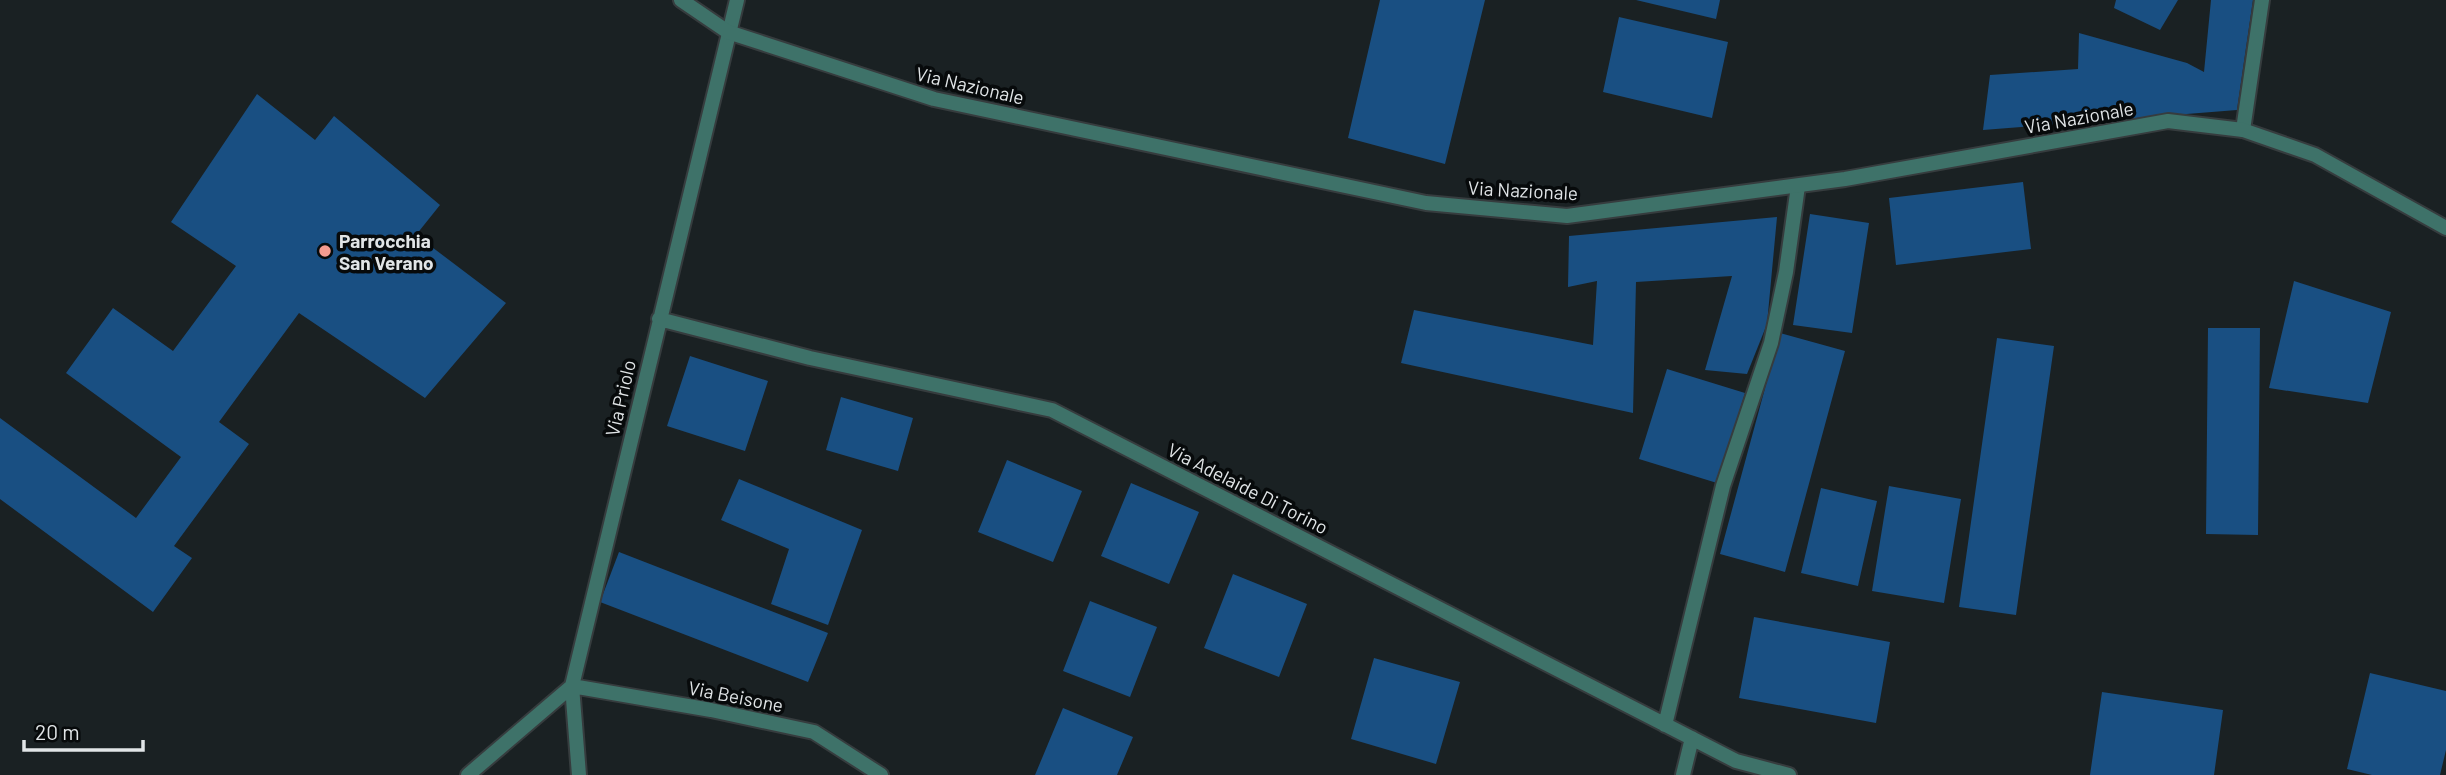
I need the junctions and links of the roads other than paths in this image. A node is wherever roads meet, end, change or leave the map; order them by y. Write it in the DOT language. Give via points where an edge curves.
graph roads {
  1 [pos="681,0"];
  2 [pos="737,0"];
  3 [pos="2262,0"];
  4 [pos="728,32"];
  5 [pos="2243,130"];
  6 [pos="1798,186"];
  7 [pos="2446,228"];
  8 [pos="659,319"];
  9 [pos="572,686"];
  10 [pos="1665,725"];
  11 [pos="1692,738"];
  12 [pos="468,775"];
  13 [pos="579,775"];
  14 [pos="881,775"];
  15 [pos="1683,775"];
  16 [pos="1789,775"];
  1 -- 4 [label="street, Via Nazionale"];
  2 -- 4 [label="street, Via Priolo"];
  3 -- 5 [label="street"];
  4 -- 6 [label="street, Via Nazionale" via="934,99 1426,203 1567,216"];
  4 -- 8 [label="street, Via Priolo"];
  5 -- 6 [label="street, Via Nazionale" via="2168,121"];
  5 -- 7 [label="street, Via Nazionale" via="2315,155"];
  6 -- 10 [label="street" via="1771,343 1723,486"];
  8 -- 9 [label="street, Via Priolo"];
  8 -- 10 [label="street, Via Adelaide Di Torino" via="810,358 1052,410"];
  9 -- 12 [label="street"];
  9 -- 13 [label="street, Via Priolo"];
  9 -- 14 [label="street, Via Beisone" via="814,732"];
  10 -- 11 [label="street, Via Adelaide Di Torino"];
  11 -- 15 [label="street"];
  11 -- 16 [label="street, Via Adelaide Di Torino" via="1736,761"];
}
